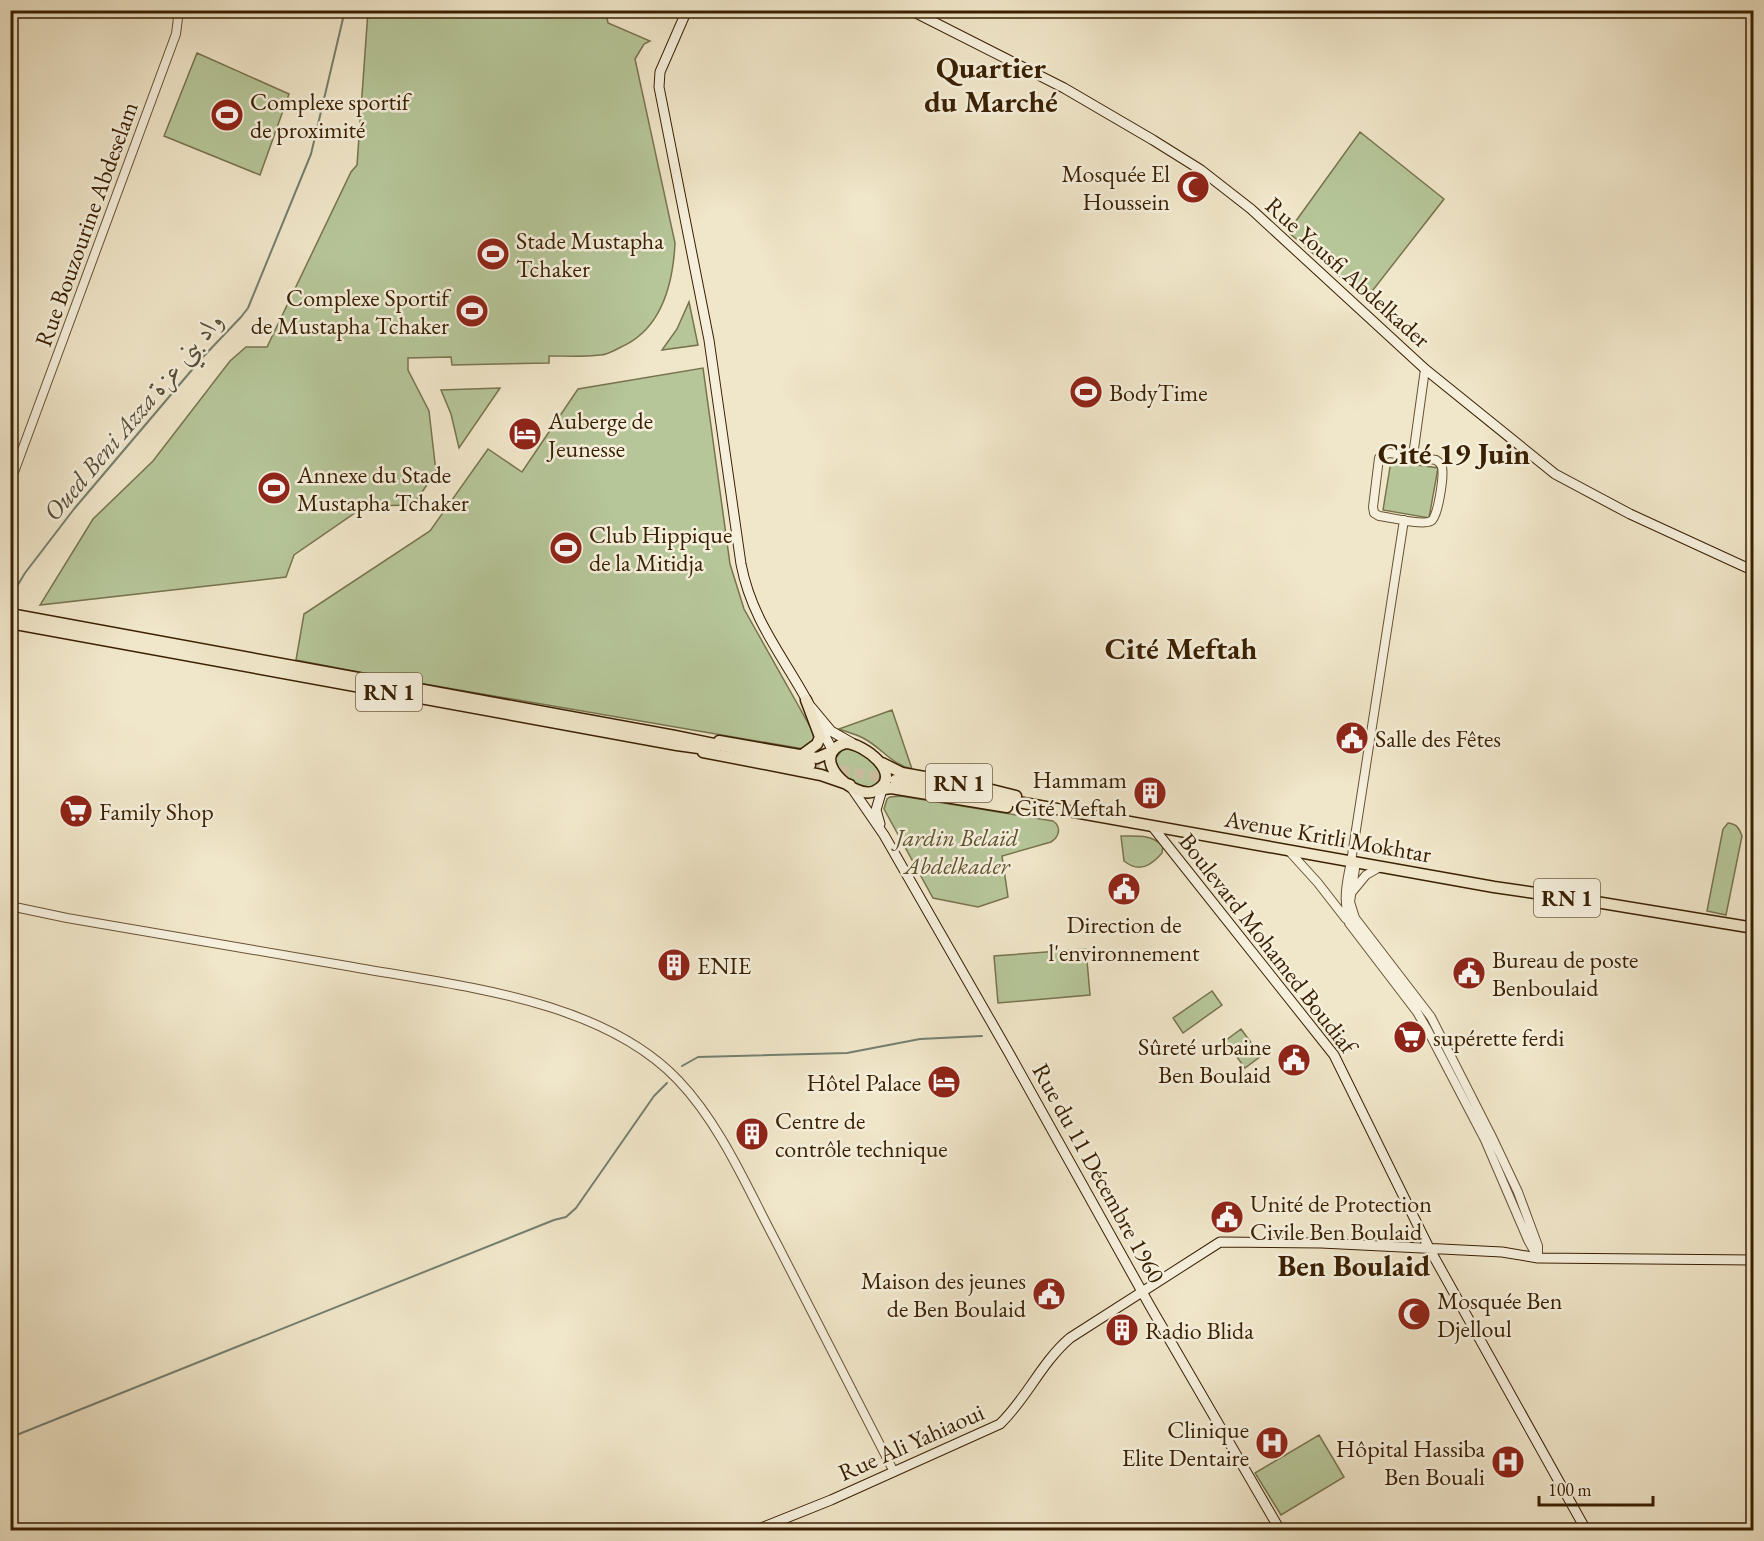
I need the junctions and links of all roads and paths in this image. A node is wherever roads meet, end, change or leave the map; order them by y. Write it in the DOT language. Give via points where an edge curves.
graph roads {
  1 [pos="179,10"];
  2 [pos="687,10"];
  3 [pos="910,10"];
  4 [pos="1425,369"];
  5 [pos="1413,456"];
  6 [pos="10,483"];
  7 [pos="1404,519"];
  8 [pos="1754,572"];
  9 [pos="12,619"];
  10 [pos="806,700"];
  11 [pos="676,741"];
  12 [pos="855,744"];
  13 [pos="833,751"];
  14 [pos="802,755"];
  15 [pos="882,764"];
  16 [pos="810,765"];
  17 [pos="850,785"];
  18 [pos="885,785"];
  19 [pos="1035,806"];
  20 [pos="1152,826"];
  21 [pos="884,835"];
  22 [pos="1289,851"];
  23 [pos="1354,862"];
  24 [pos="1380,867"];
  25 [pos="1351,893"];
  26 [pos="10,906"];
  27 [pos="1349,923"];
  28 [pos="1754,928"];
  29 [pos="1429,1248"];
  30 [pos="1538,1258"];
  31 [pos="1754,1260"];
  32 [pos="1142,1291"];
  33 [pos="894,1472"];
  34 [pos="756,1530"];
  35 [pos="1280,1530"];
  36 [pos="1586,1530"];
  1 -- 6 [label="street, Rue Bouzourine Abdeselam" via="176,34"];
  2 -- 10 [label="main road" via="660,72 659,87 709,340 741,564 756,614"];
  3 -- 4 [label="main road, Rue Yousfi Abdelkader" via="1064,88 1201,170 1251,210"];
  4 -- 5 [label="street"];
  4 -- 8 [label="main road, Rue Yousfi Abdelkader" via="1555,474"];
  5 -- 7 [label="street" via="1440,464 1437,515 1430,522"];
  5 -- 7 [label="street" via="1390,453 1379,458 1374,513"];
  7 -- 23 [label="street"];
  9 -- 11 [label="main road, RN 1"];
  10 -- 12 [label="main road" via="831,731"];
  10 -- 13 [label="main road"];
  10 -- 14 [label="main road" via="820,737"];
  11 -- 14 [label="main road, RN 1" via="731,742"];
  11 -- 16 [label="main road, RN 1"];
  11 -- 17 [label="main road, RN 1" via="730,758 821,775"];
  12 -- 13 [label="main road" via="845,743"];
  12 -- 15 [label="main road"];
  13 -- 14 [label="main road, RN 1" via="818,758"];
  13 -- 17 [label="main road" via="833,770"];
  15 -- 18 [label="main road"];
  15 -- 19 [label="main road, RN 1" via="902,773 1000,791"];
  17 -- 18 [label="main road" via="866,793"];
  17 -- 21 [label="main road, Rue du 11 Décembre 1960"];
  18 -- 19 [label="main road, RN 1" via="989,805"];
  18 -- 21 [label="main road, Rue du 11 Décembre 1960" via="876,810"];
  19 -- 20 [label="main road, Avenue Kritli Mokhtar / RN 1"];
  20 -- 22 [label="main road, Avenue Kritli Mokhtar / RN 1"];
  20 -- 29 [label="main road, Boulevard Mohamed Boudiaf" via="1334,1055"];
  21 -- 32 [label="main road, Rue du 11 Décembre 1960"];
  22 -- 23 [label="main road, Avenue Kritli Mokhtar / RN 1"];
  22 -- 27 [label="street"];
  23 -- 24 [label="main road, Avenue Kritli Mokhtar / RN 1"];
  23 -- 25 [label="street"];
  23 -- 27 [label="street" via="1345,893"];
  24 -- 25 [label="street" via="1366,875"];
  24 -- 28 [label="main road, Avenue Kritli Mokhtar / RN 1"];
  25 -- 30 [label="street" via="1355,918 1436,1027 1518,1192 1538,1246"];
  26 -- 33 [label="street" via="466,988 570,1013 629,1040 661,1063 703,1109 735,1163"];
  27 -- 30 [label="street" via="1428,1030 1485,1140"];
  29 -- 30 [label="main road, Rue Ali Yahiaoui"];
  29 -- 32 [label="main road, Rue Ali Yahiaoui" via="1220,1242"];
  29 -- 36 [label="main road, Boulevard Mohamed Boudiaf"];
  30 -- 31 [label="main road, Rue Ali Yahiaoui"];
  32 -- 33 [label="main road, Rue Ali Yahiaoui" via="1056,1351 1000,1424"];
  32 -- 35 [label="main road, Rue du 11 Décembre 1960"];
  33 -- 34 [label="main road, Rue Ali Yahiaoui"];
}
